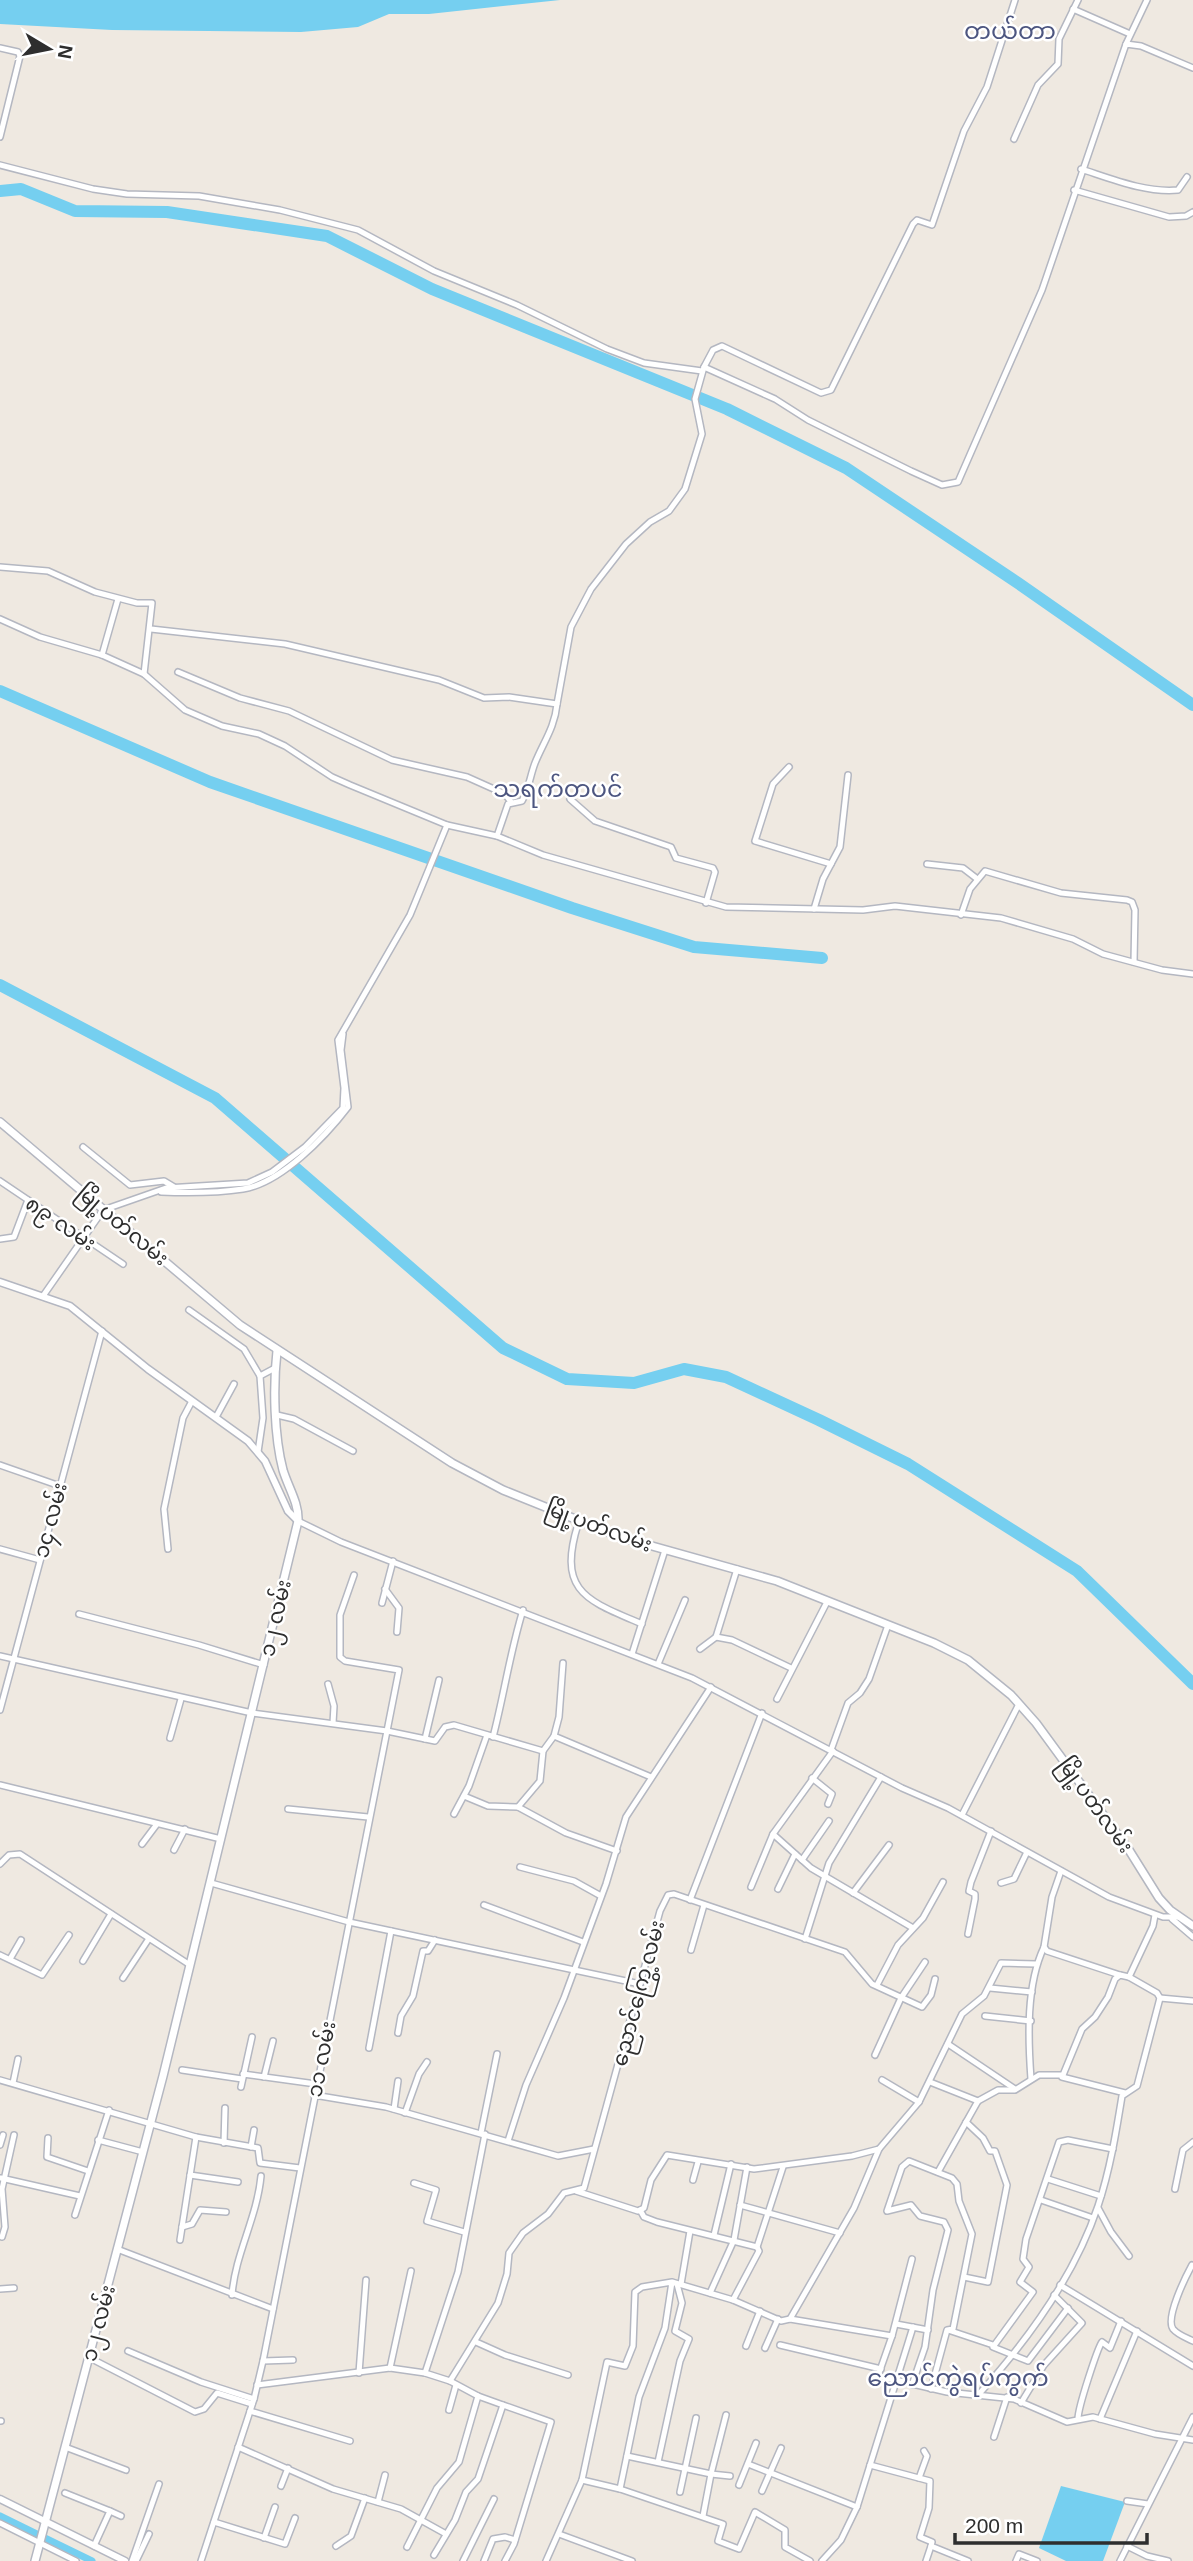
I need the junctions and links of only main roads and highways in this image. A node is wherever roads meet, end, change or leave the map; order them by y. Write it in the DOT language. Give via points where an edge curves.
graph roads {
  1 [pos="0,1122"];
  2 [pos="277,1351"];
  3 [pos="1193,1926"];
  4 [pos="34,2561"];
  1 -- 2 [label="main road, မြို့ပတ်လမ်း" via="240,1325"];
  2 -- 3 [label="main road, မြို့ပတ်လမ်း" via="452,1463 503,1490 579,1521 737,1569 968,1660 1019,1704 1092,1799 1159,1898 1175,1918"];
  2 -- 4 [label="main road, ၁၂ လမ်း" via="283,1468 298,1521 143,2152"];
}
